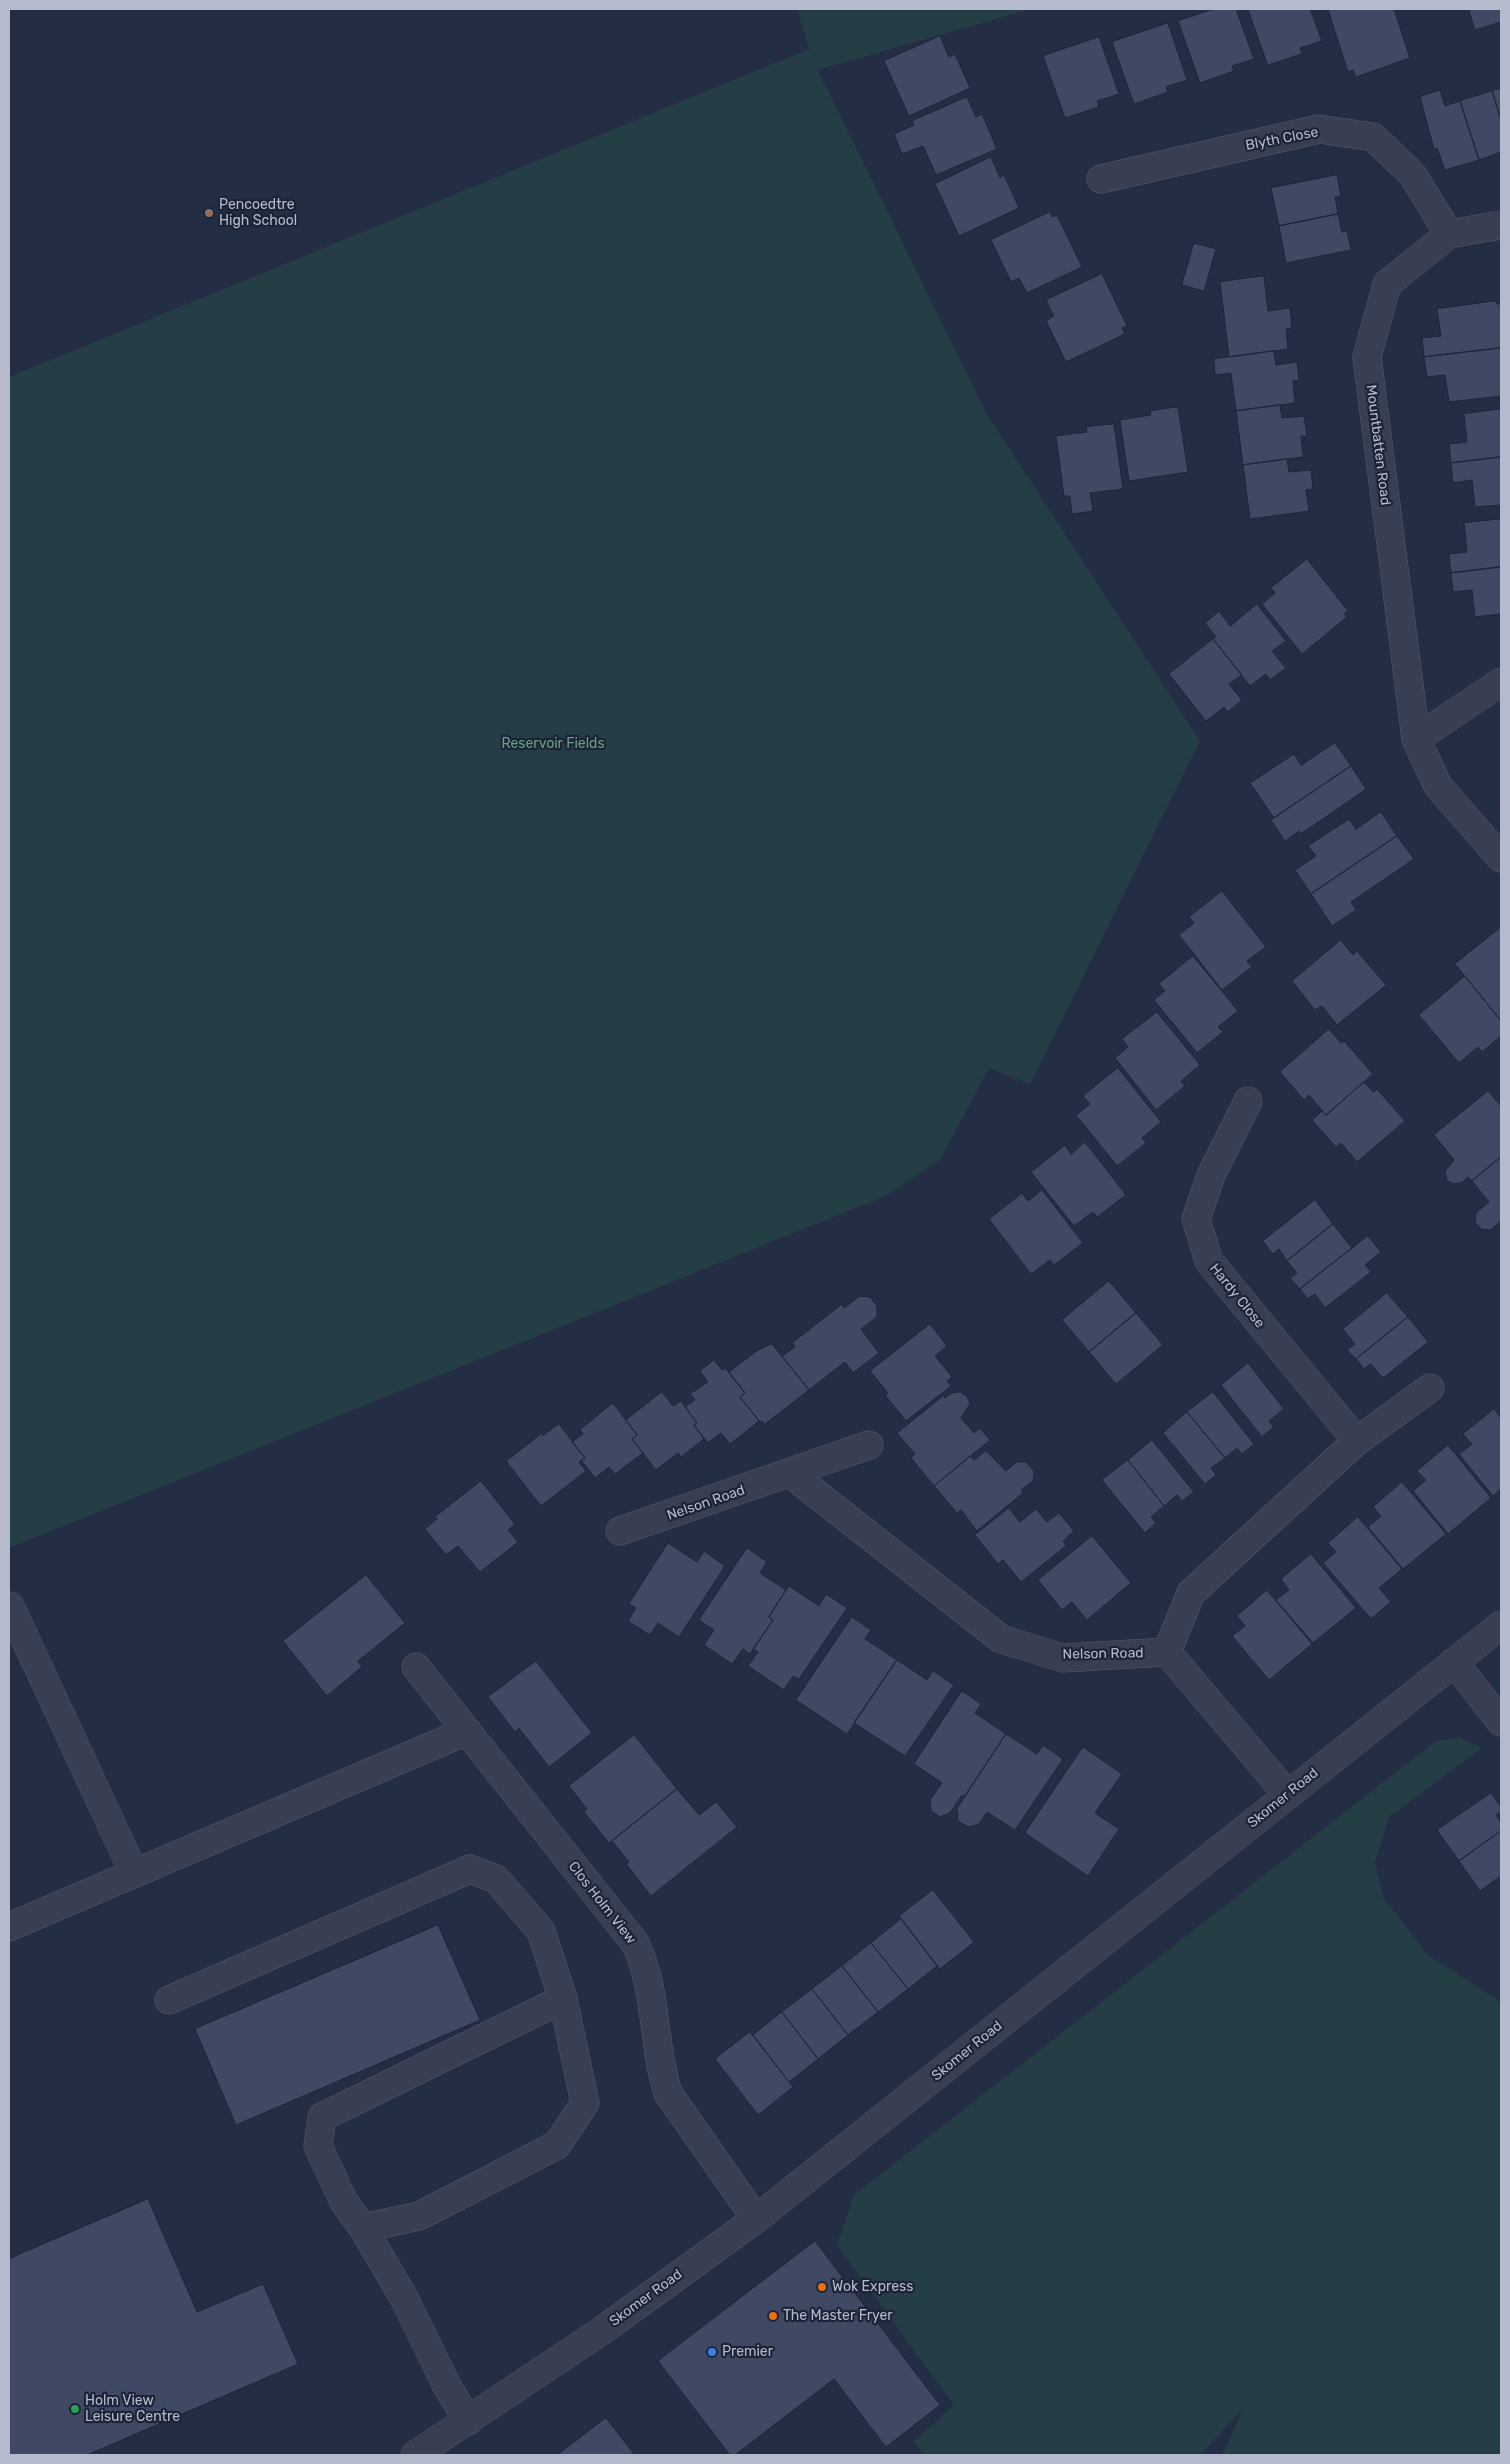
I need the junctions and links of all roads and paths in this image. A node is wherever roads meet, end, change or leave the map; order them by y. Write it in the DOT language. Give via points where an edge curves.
graph roads {
  1 [pos="1101,179"];
  2 [pos="1501,225"];
  3 [pos="1449,234"];
  4 [pos="1501,682"];
  5 [pos="1416,739"];
  6 [pos="1501,858"];
  7 [pos="1248,1101"];
  8 [pos="1430,1388"];
  9 [pos="1357,1441"];
  10 [pos="869,1445"];
  11 [pos="791,1474"];
  12 [pos="620,1531"];
  13 [pos="10,1606"];
  14 [pos="1501,1625"];
  15 [pos="1167,1652"];
  16 [pos="1454,1662"];
  17 [pos="416,1667"];
  18 [pos="1501,1722"];
  19 [pos="467,1731"];
  20 [pos="1288,1794"];
  21 [pos="134,1873"];
  22 [pos="9,1927"];
  23 [pos="563,1999"];
  24 [pos="169,2000"];
  25 [pos="756,2219"];
  26 [pos="363,2228"];
  27 [pos="468,2421"];
  28 [pos="415,2455"];
  1 -- 3 [label="street, Blyth Close" via="1319,129 1373,137 1412,174"];
  2 -- 3 [label="street, Mountbatten Road"];
  3 -- 5 [label="street, Mountbatten Road" via="1388,284 1367,357"];
  4 -- 5 [label="street"];
  5 -- 6 [label="street, Mountbatten Road" via="1438,786"];
  7 -- 9 [label="street, Hardy Close" via="1211,1175 1196,1219 1209,1261"];
  8 -- 9 [label="street"];
  9 -- 15 [label="street" via="1191,1593"];
  10 -- 11 [label="street, Nelson Road"];
  11 -- 12 [label="street, Nelson Road"];
  11 -- 15 [label="street, Nelson Road" via="1001,1639 1062,1658"];
  13 -- 21 [label="street"];
  14 -- 16 [label="street, Skomer Road"];
  15 -- 20 [label="street"];
  16 -- 18 [label="street"];
  16 -- 20 [label="street, Skomer Road"];
  17 -- 19 [label="street, Clos Holm View"];
  19 -- 21 [label="street"];
  19 -- 25 [label="street, Clos Holm View" via="635,1943 651,1988 661,2070 668,2093"];
  20 -- 25 [label="street, Skomer Road"];
  21 -- 22 [label="street"];
  23 -- 24 [label="street" via="541,1931 496,1879 470,1869"];
  23 -- 26 [label="street" via="585,2103 557,2145 419,2216"];
  23 -- 26 [label="street" via="322,2117 318,2146 344,2202"];
  25 -- 27 [label="street, Skomer Road" via="600,2332"];
  26 -- 27 [label="street" via="404,2298"];
  27 -- 28 [label="street, Skomer Road"];
}
